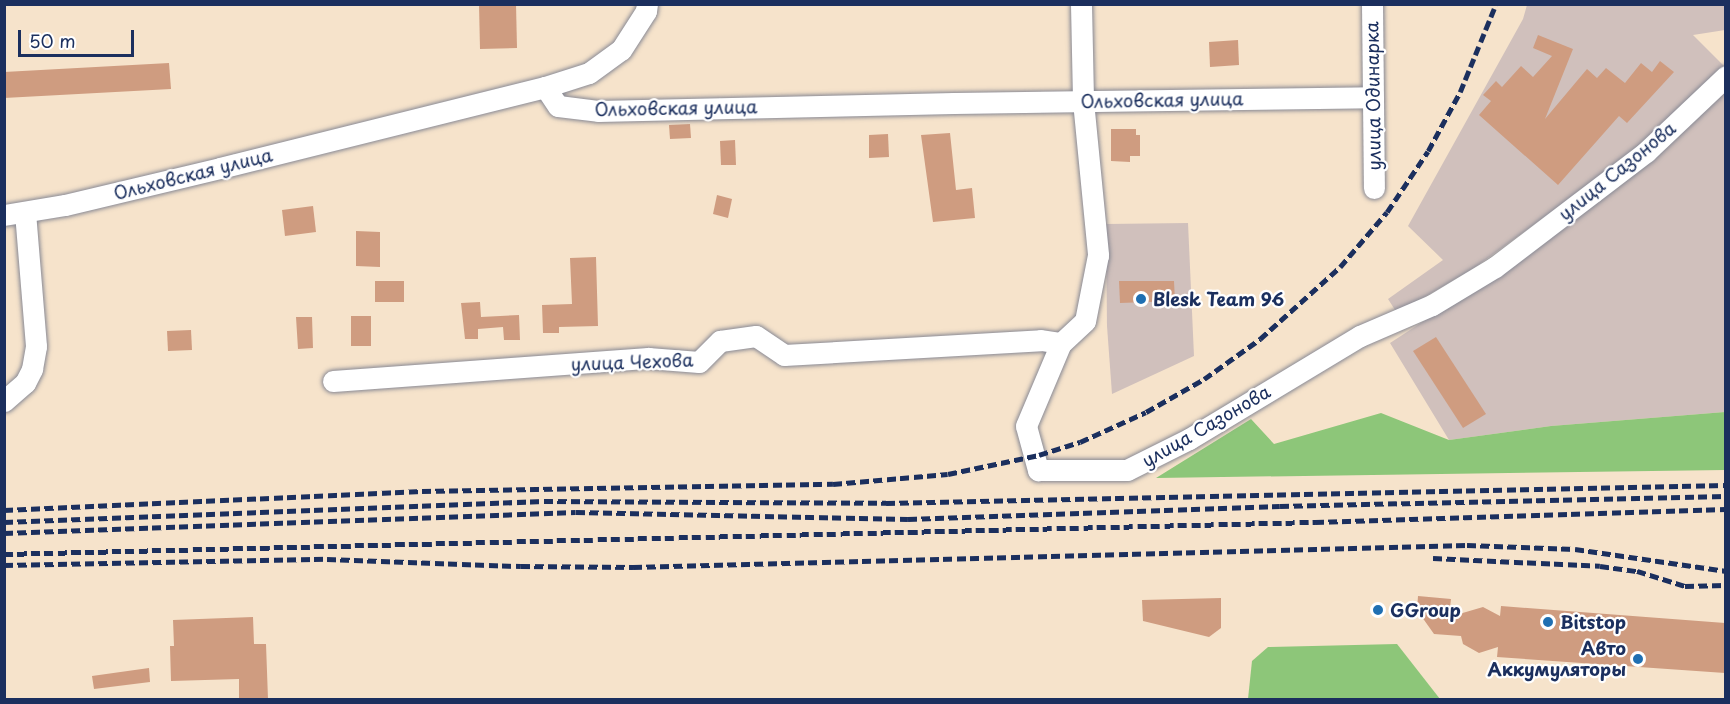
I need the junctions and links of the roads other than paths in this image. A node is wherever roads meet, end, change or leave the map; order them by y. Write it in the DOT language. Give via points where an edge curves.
graph roads {
  1 [pos="647,4"];
  2 [pos="1081,4"];
  3 [pos="1372,4"];
  4 [pos="1725,76"];
  5 [pos="545,87"];
  6 [pos="1373,97"];
  7 [pos="1083,101"];
  8 [pos="1374,188"];
  9 [pos="15,214"];
  10 [pos="1061,343"];
  11 [pos="333,381"];
  12 [pos="4,401"];
  1 -- 5 [label="street" via="621,50 589,73"];
  2 -- 7 [label="street, улица Сазонова"];
  3 -- 6 [label="street, улица Одинарка"];
  4 -- 10 [label="street, улица Сазонова" via="1646,152 1495,267 1432,305 1360,336 1189,439 1127,471 1038,470 1026,426"];
  5 -- 7 [label="street, Ольховская улица" via="558,106 598,111"];
  5 -- 9 [label="street, Ольховская улица"];
  6 -- 7 [label="street, Ольховская улица"];
  6 -- 8 [label="street, улица Одинарка"];
  7 -- 10 [label="street, улица Сазонова" via="1098,255 1085,321"];
  9 -- 12 [label="street" via="36,346 25,383"];
  10 -- 11 [label="street, улица Чехова" via="1041,340 784,355 756,336 720,341 699,362 648,358"];
}
